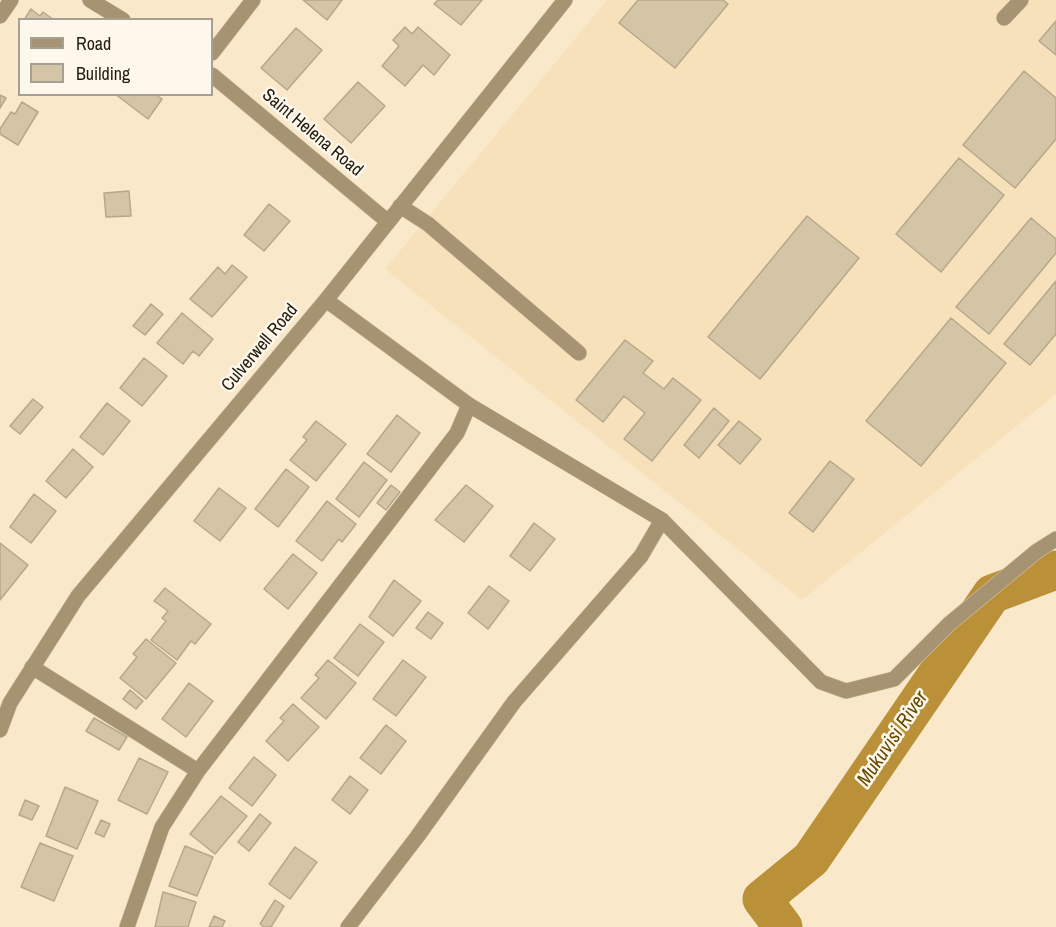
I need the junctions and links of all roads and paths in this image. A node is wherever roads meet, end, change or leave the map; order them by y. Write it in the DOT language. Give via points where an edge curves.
graph roads {
  1 [pos="11,0"];
  2 [pos="90,0"];
  3 [pos="253,0"];
  4 [pos="565,0"];
  5 [pos="1021,0"];
  6 [pos="0,16"];
  7 [pos="120,18"];
  8 [pos="1004,18"];
  9 [pos="213,52"];
  10 [pos="213,76"];
  11 [pos="400,206"];
  12 [pos="387,221"];
  13 [pos="326,300"];
  14 [pos="579,353"];
  15 [pos="469,405"];
  16 [pos="662,520"];
  17 [pos="1056,539"];
  18 [pos="32,667"];
  19 [pos="0,730"];
  20 [pos="198,771"];
  21 [pos="127,927"];
  22 [pos="348,927"];
  1 -- 6 [label="street"];
  2 -- 7 [label="street"];
  3 -- 9 [label="street"];
  4 -- 11 [label="street, Culverwell Road"];
  5 -- 8 [label="street"];
  10 -- 12 [label="street, Saint Helena Road"];
  11 -- 12 [label="street, Culverwell Road"];
  11 -- 14 [label="street" via="428,224"];
  12 -- 13 [label="street, Culverwell Road"];
  13 -- 15 [label="street"];
  13 -- 18 [label="street, Culverwell Road" via="78,596"];
  15 -- 16 [label="street"];
  15 -- 20 [label="street" via="457,434"];
  16 -- 17 [label="street" via="821,682 846,691 894,679 950,624"];
  16 -- 22 [label="street" via="640,556 514,702"];
  18 -- 19 [label="street, Culverwell Road" via="10,703"];
  18 -- 20 [label="street"];
  20 -- 21 [label="street" via="162,827"];
}
